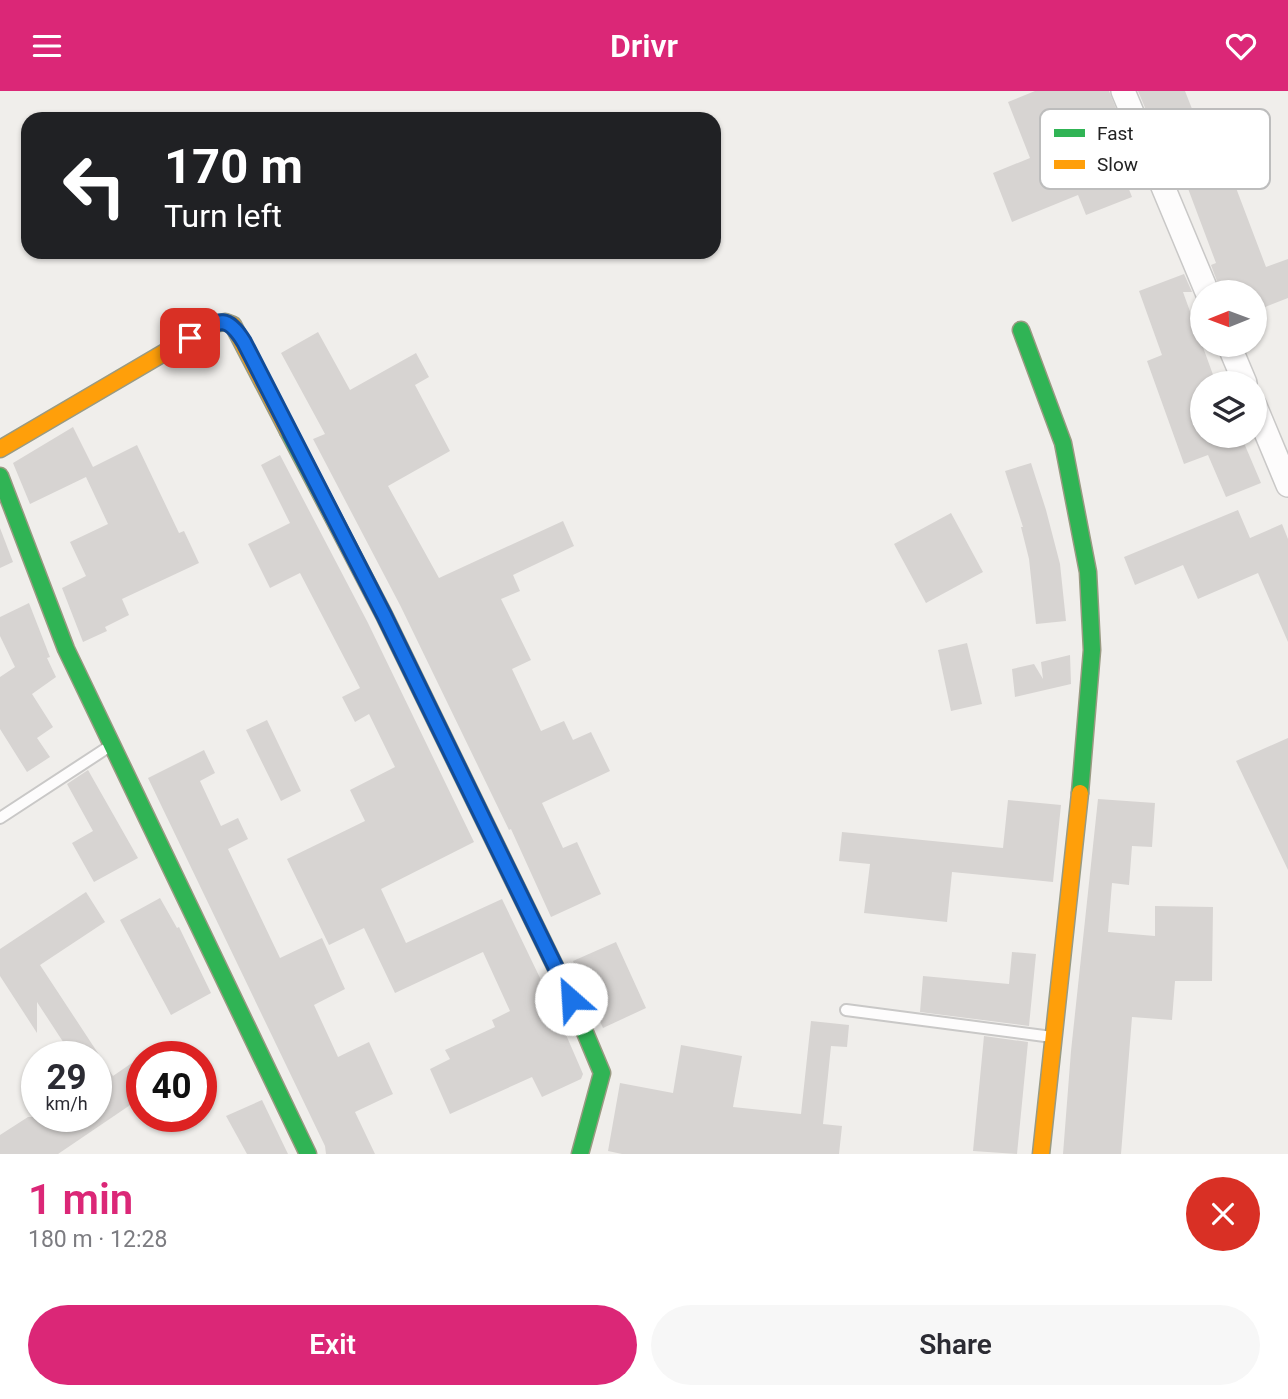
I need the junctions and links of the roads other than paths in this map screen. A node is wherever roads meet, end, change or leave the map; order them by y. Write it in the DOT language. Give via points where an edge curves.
graph roads {
  1 [pos="1123,91"];
  2 [pos="1131,109"];
  3 [pos="1164,189"];
  4 [pos="1202,280"];
  5 [pos="1021,330"];
  6 [pos="1267,435"];
  7 [pos="0,449"];
  8 [pos="0,476"];
  9 [pos="1288,485"];
  10 [pos="112,745"];
  11 [pos="0,818"];
  12 [pos="846,1010"];
  13 [pos="1054,1038"];
  14 [pos="308,1154"];
  15 [pos="580,1154"];
  16 [pos="1041,1154"];
  1 -- 2 [label="street"];
  3 -- 4 [label="street"];
  5 -- 13 [label="street" via="1063,443 1088,572 1091,624 1080,803"];
  6 -- 9 [label="street"];
  7 -- 15 [label="street" via="213,324 233,325 384,615 571,999 602,1073"];
  8 -- 10 [label="street" via="66,649"];
  10 -- 11 [label="lane"];
  10 -- 14 [label="street"];
  12 -- 13 [label="lane"];
  13 -- 16 [label="street"];
}
